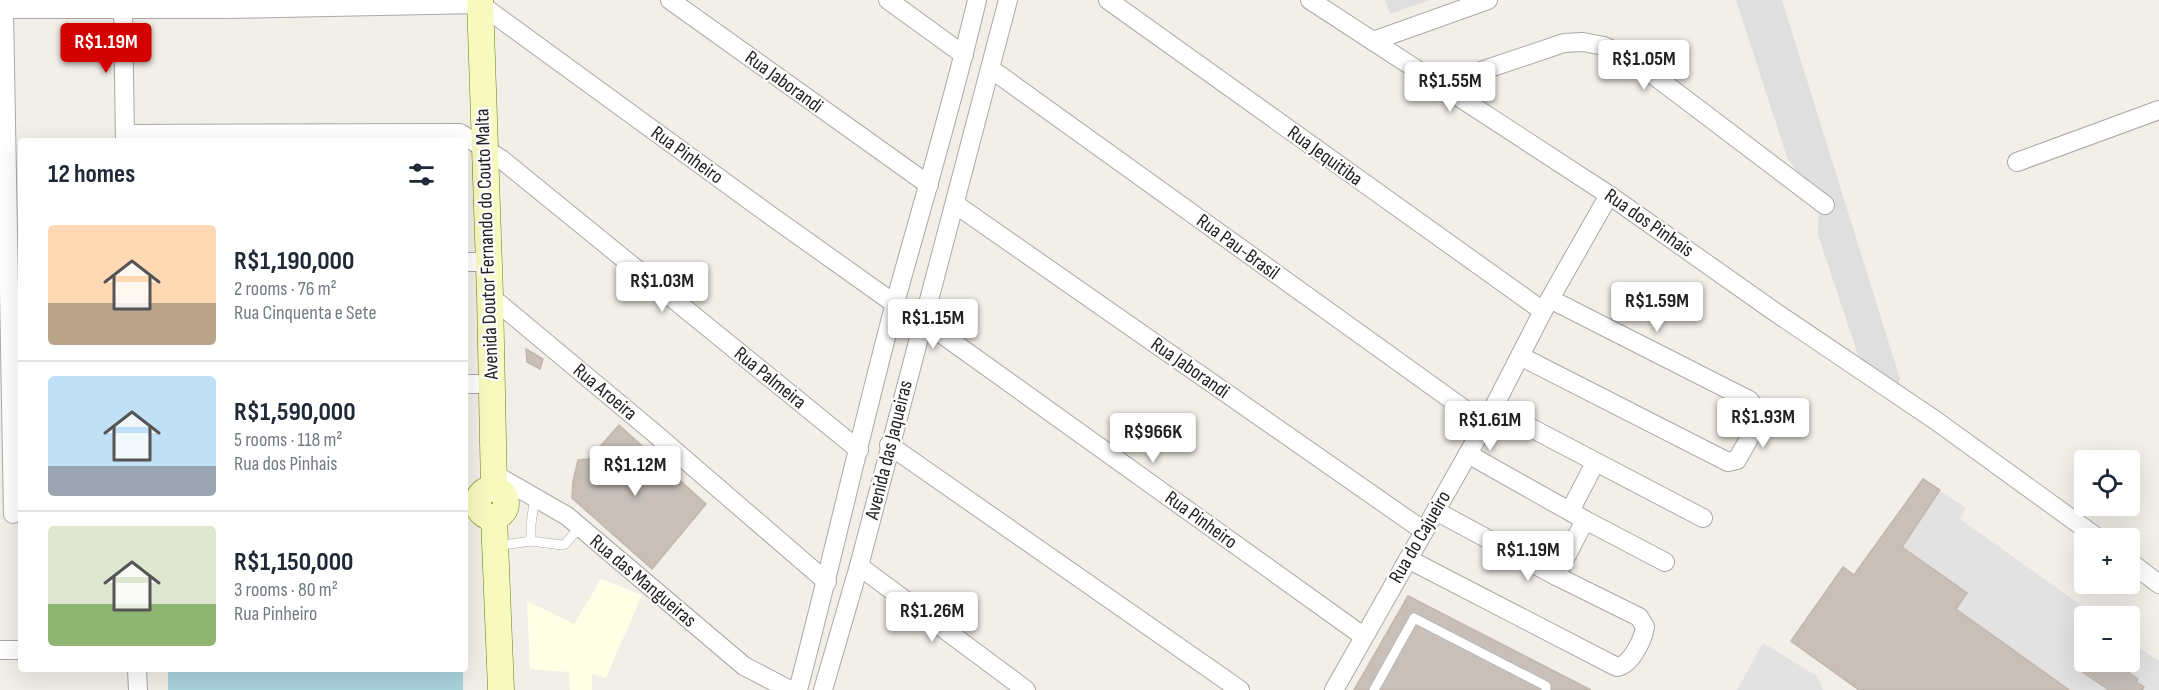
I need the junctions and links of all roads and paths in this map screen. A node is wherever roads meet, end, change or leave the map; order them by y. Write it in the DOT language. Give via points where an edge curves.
graph roads {
  1 [pos="670,0"];
  2 [pos="888,0"];
  3 [pos="977,0"];
  4 [pos="1008,0"];
  5 [pos="1108,0"];
  6 [pos="1310,0"];
  7 [pos="1488,0"];
  8 [pos="480,2"];
  9 [pos="226,4"];
  10 [pos="123,8"];
  11 [pos="2,9"];
  12 [pos="1373,41"];
  13 [pos="964,55"];
  14 [pos="991,69"];
  15 [pos="1439,85"];
  16 [pos="2159,110"];
  17 [pos="125,137"];
  18 [pos="467,138"];
  19 [pos="468,138"];
  20 [pos="939,147"];
  21 [pos="484,148"];
  22 [pos="970,148"];
  23 [pos="2017,162"];
  24 [pos="929,185"];
  25 [pos="1609,195"];
  26 [pos="955,204"];
  27 [pos="1825,206"];
  28 [pos="477,262"];
  29 [pos="490,296"];
  30 [pos="895,304"];
  31 [pos="1546,305"];
  32 [pos="922,320"];
  33 [pos="1520,356"];
  34 [pos="468,384"];
  35 [pos="492,384"];
  36 [pos="1489,416"];
  37 [pos="889,445"];
  38 [pos="859,450"];
  39 [pos="1468,454"];
  40 [pos="1596,463"];
  41 [pos="535,496"];
  42 [pos="485,497"];
  43 [pos="1436,511"];
  44 [pos="11,515"];
  45 [pos="1577,516"];
  46 [pos="1703,518"];
  47 [pos="580,527"];
  48 [pos="2084,528"];
  49 [pos="1424,531"];
  50 [pos="531,541"];
  51 [pos="496,546"];
  52 [pos="1408,559"];
  53 [pos="1665,562"];
  54 [pos="859,567"];
  55 [pos="2140,570"];
  56 [pos="1556,576"];
  57 [pos="827,582"];
  58 [pos="2159,584"];
  59 [pos="1363,636"];
  60 [pos="0,650"];
  61 [pos="18,650"];
  62 [pos="137,672"];
  63 [pos="1004,684"];
  64 [pos="138,690"];
  65 [pos="501,690"];
  66 [pos="790,690"];
  67 [pos="798,690"];
  68 [pos="823,690"];
  69 [pos="1026,690"];
  70 [pos="1240,690"];
  71 [pos="1334,690"];
  72 [pos="1374,690"];
  73 [pos="1546,690"];
  1 -- 24 [label="street, Rua Jaborandi"];
  2 -- 13 [label="street"];
  3 -- 13 [label="street, Avenida das Jaqueiras"];
  4 -- 14 [label="street, Avenida das Jaqueiras"];
  5 -- 31 [label="street, Rua Jequitiba"];
  6 -- 12 [label="street, Rua dos Pinhais"];
  7 -- 12 [label="street"];
  8 -- 9 [label="street"];
  8 -- 21 [label="street, Avenida Doutor Fernando do Couto Malta"];
  8 -- 30 [label="street, Rua Pinheiro"];
  9 -- 10 [label="street"];
  10 -- 11 [label="street"];
  10 -- 17 [label="street"];
  11 -- 44 [label="street"];
  12 -- 15 [label="street, Rua dos Pinhais"];
  13 -- 20 [label="street, Avenida das Jaqueiras"];
  14 -- 22 [label="street, Avenida das Jaqueiras"];
  14 -- 36 [label="street, Rua Pau-Brasil"];
  15 -- 25 [label="street, Rua dos Pinhais"];
  15 -- 27 [label="street" via="1564,43 1604,46 1648,71"];
  16 -- 23 [label="street"];
  17 -- 18 [label="street, Rua Palmeira" via="459,133"];
  19 -- 21 [label="street, Rua Palmeira"];
  20 -- 22 [label="street"];
  20 -- 24 [label="street, Avenida das Jaqueiras"];
  21 -- 28 [label="street, Avenida Doutor Fernando do Couto Malta"];
  21 -- 38 [label="street, Rua Palmeira"];
  22 -- 26 [label="street, Avenida das Jaqueiras"];
  24 -- 30 [label="street, Avenida das Jaqueiras"];
  25 -- 31 [label="street, Rua do Cajueiro"];
  25 -- 48 [label="street, Rua dos Pinhais"];
  26 -- 32 [label="street, Avenida das Jaqueiras"];
  26 -- 49 [label="street, Rua Jaborandi"];
  28 -- 29 [label="street, Avenida Doutor Fernando do Couto Malta"];
  29 -- 35 [label="street, Avenida Doutor Fernando do Couto Malta"];
  29 -- 57 [label="street, Rua Aroeira"];
  30 -- 38 [label="street, Avenida das Jaqueiras"];
  31 -- 33 [label="street, Rua do Cajueiro"];
  31 -- 33 [label="street, Rua Jequitiba" via="1749,400 1758,418 1737,460 1728,462"];
  32 -- 37 [label="street, Avenida das Jaqueiras"];
  32 -- 59 [label="street, Rua Pinheiro"];
  33 -- 36 [label="street, Rua do Cajueiro"];
  34 -- 35 [label="street"];
  35 -- 42 [label="street, Avenida Doutor Fernando do Couto Malta"];
  36 -- 39 [label="street, Rua do Cajueiro"];
  36 -- 40 [label="street, Rua Pau-Brasil"];
  37 -- 54 [label="street, Avenida das Jaqueiras"];
  37 -- 70 [label="street"];
  38 -- 57 [label="street, Avenida das Jaqueiras"];
  39 -- 43 [label="street, Rua do Cajueiro"];
  39 -- 45 [label="street"];
  40 -- 45 [label="street"];
  40 -- 46 [label="street, Rua Pau-Brasil"];
  41 -- 42 [label="street, Rua das Mangueiras"];
  41 -- 47 [label="street, Rua das Mangueiras"];
  41 -- 50 [label="lane"];
  42 -- 51 [label="street, Avenida Doutor Fernando do Couto Malta"];
  43 -- 49 [label="street, Rua do Cajueiro"];
  43 -- 56 [label="street"];
  45 -- 53 [label="street"];
  45 -- 56 [label="street"];
  47 -- 50 [label="lane" via="562,545"];
  47 -- 66 [label="street, Rua das Mangueiras" via="744,666"];
  49 -- 52 [label="street, Rua do Cajueiro"];
  50 -- 51 [label="lane"];
  51 -- 65 [label="street, Avenida Doutor Fernando do Couto Malta"];
  52 -- 56 [label="street" via="1617,667 1628,662 1644,633 1644,622"];
  52 -- 59 [label="street, Rua do Cajueiro"];
  54 -- 63 [label="street"];
  54 -- 68 [label="street, Avenida das Jaqueiras"];
  55 -- 58 [label="street"];
  57 -- 67 [label="street, Avenida das Jaqueiras"];
  59 -- 71 [label="street, Rua do Cajueiro"];
  60 -- 61 [label="street"];
  62 -- 64 [label="street"];
  63 -- 69 [label="street"];
  72 -- 73 [label="lane" via="1414,618 1546,686"];
}
